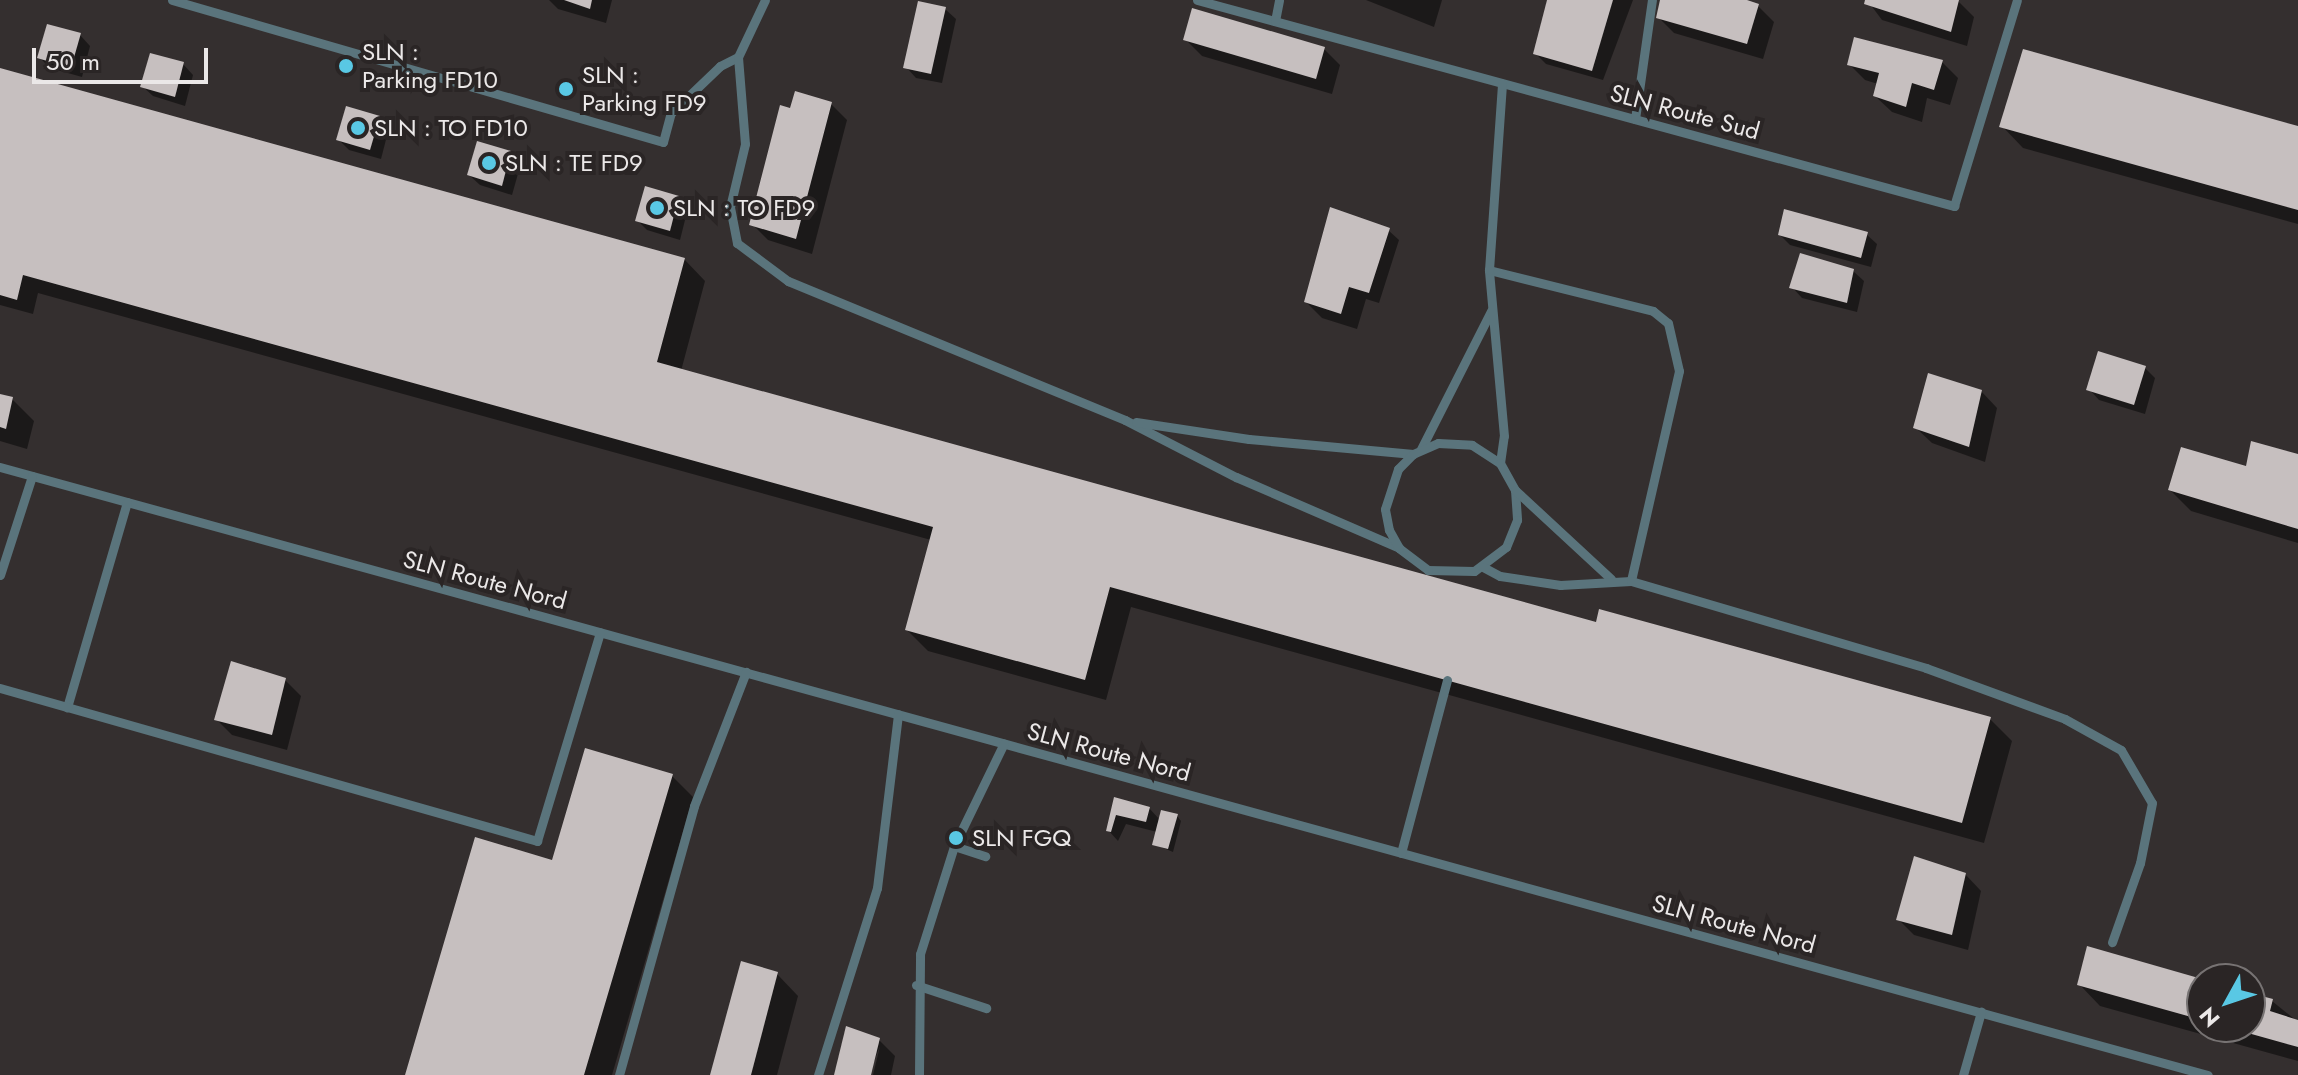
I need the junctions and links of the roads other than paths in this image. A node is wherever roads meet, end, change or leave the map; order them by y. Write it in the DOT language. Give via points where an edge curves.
graph roads {
  1 [pos="172,0"];
  2 [pos="765,0"];
  3 [pos="1197,0"];
  4 [pos="1279,0"];
  5 [pos="1652,0"];
  6 [pos="2017,0"];
  7 [pos="1275,21"];
  8 [pos="738,57"];
  9 [pos="1502,83"];
  10 [pos="1635,119"];
  11 [pos="1489,270"];
  12 [pos="1491,311"];
  13 [pos="1125,420"];
  14 [pos="1417,451"];
  15 [pos="1500,463"];
  16 [pos="0,467"];
  17 [pos="32,476"];
  18 [pos="1515,490"];
  19 [pos="127,502"];
  20 [pos="1399,548"];
  21 [pos="1483,567"];
  22 [pos="1464,574"];
  23 [pos="0,575"];
  24 [pos="1611,579"];
  25 [pos="1631,581"];
  26 [pos="1468,587"];
  27 [pos="600,632"];
  28 [pos="746,672"];
  29 [pos="1447,680"];
  30 [pos="0,688"];
  31 [pos="67,707"];
  32 [pos="898,714"];
  33 [pos="1004,743"];
  34 [pos="954,846"];
  35 [pos="1401,853"];
  36 [pos="985,856"];
  37 [pos="2112,942"];
  38 [pos="916,985"];
  39 [pos="986,1008"];
  40 [pos="1981,1012"];
  41 [pos="619,1075"];
  42 [pos="818,1075"];
  43 [pos="919,1075"];
  44 [pos="1963,1075"];
  45 [pos="2208,1075"];
  1 -- 8 [label="lane" via="663,142 671,113 720,66"];
  2 -- 8 [label="lane"];
  3 -- 7 [label="lane, SLN Route Sud"];
  4 -- 7 [label="lane"];
  5 -- 10 [label="lane"];
  6 -- 10 [label="lane, SLN Route Sud" via="1954,206"];
  7 -- 9 [label="lane, SLN Route Sud"];
  8 -- 13 [label="lane" via="745,144 730,207 737,243 788,281"];
  9 -- 10 [label="lane, SLN Route Sud"];
  9 -- 11 [label="lane"];
  11 -- 12 [label="lane"];
  11 -- 25 [label="lane" via="1653,311 1668,323 1679,371"];
  12 -- 14 [label="lane"];
  12 -- 15 [label="lane" via="1504,436"];
  13 -- 14 [label="lane" via="1249,439"];
  13 -- 20 [label="lane" via="1236,477"];
  14 -- 15 [label="lane" via="1455,442 1487,452"];
  14 -- 20 [label="lane" via="1398,469 1385,509"];
  15 -- 18 [label="lane"];
  16 -- 17 [label="lane, SLN Route Nord"];
  17 -- 19 [label="lane, SLN Route Nord"];
  17 -- 23 [label="lane"];
  18 -- 21 [label="lane" via="1517,520 1506,547"];
  18 -- 24 [label="lane"];
  19 -- 27 [label="lane, SLN Route Nord"];
  19 -- 31 [label="lane"];
  20 -- 22 [label="lane" via="1428,570"];
  21 -- 22 [label="lane"];
  21 -- 24 [label="lane" via="1500,576 1560,585"];
  22 -- 26 [label="lane"];
  24 -- 25 [label="lane"];
  25 -- 37 [label="lane" via="1926,668 2065,719 2121,750 2152,803 2140,863"];
  27 -- 28 [label="lane, SLN Route Nord"];
  27 -- 31 [label="lane" via="537,841"];
  28 -- 32 [label="lane, SLN Route Nord"];
  28 -- 41 [label="lane" via="694,806"];
  29 -- 35 [label="lane"];
  30 -- 31 [label="lane"];
  32 -- 33 [label="lane, SLN Route Nord"];
  32 -- 42 [label="lane" via="877,888"];
  33 -- 34 [label="lane"];
  33 -- 35 [label="lane, SLN Route Nord"];
  34 -- 36 [label="lane"];
  34 -- 38 [label="lane" via="920,954"];
  35 -- 40 [label="lane, SLN Route Nord"];
  38 -- 39 [label="lane"];
  38 -- 43 [label="lane"];
  40 -- 44 [label="lane"];
  40 -- 45 [label="lane, SLN Route Nord"];
}
